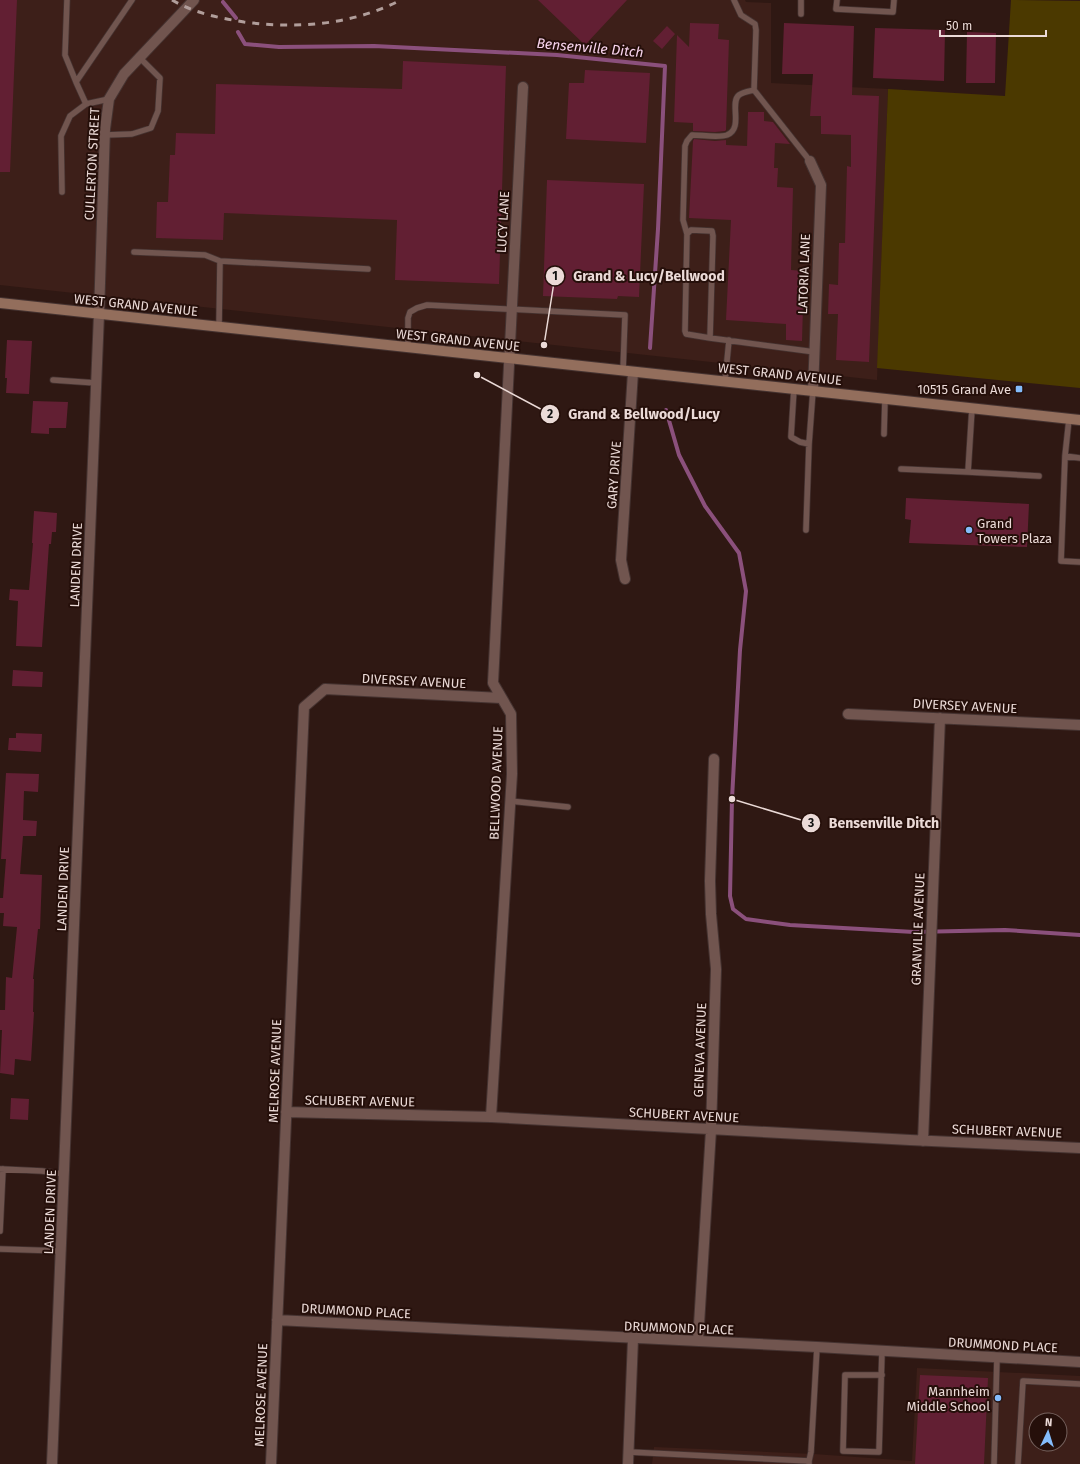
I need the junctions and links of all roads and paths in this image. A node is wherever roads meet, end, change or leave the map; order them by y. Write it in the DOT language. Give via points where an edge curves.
graph roads {
  1 [pos="67,0"];
  2 [pos="132,0"];
  3 [pos="194,0"];
  4 [pos="734,0"];
  5 [pos="801,0"];
  6 [pos="837,0"];
  7 [pos="894,0"];
  8 [pos="801,14"];
  9 [pos="140,58"];
  10 [pos="76,82"];
  11 [pos="523,87"];
  12 [pos="754,90"];
  13 [pos="109,99"];
  14 [pos="86,104"];
  15 [pos="105,135"];
  16 [pos="810,161"];
  17 [pos="62,192"];
  18 [pos="687,234"];
  19 [pos="134,252"];
  20 [pos="220,261"];
  21 [pos="368,270"];
  22 [pos="0,303"];
  23 [pos="512,309"];
  24 [pos="99,314"];
  25 [pos="219,327"];
  26 [pos="710,338"];
  27 [pos="729,340"];
  28 [pos="408,347"];
  29 [pos="815,352"];
  30 [pos="508,358"];
  31 [pos="628,371"];
  32 [pos="53,380"];
  33 [pos="725,381"];
  34 [pos="96,383"];
  35 [pos="794,388"];
  36 [pos="813,390"];
  37 [pos="885,398"];
  38 [pos="972,408"];
  39 [pos="1069,419"];
  40 [pos="1080,420"];
  41 [pos="884,434"];
  42 [pos="809,444"];
  43 [pos="1065,456"];
  44 [pos="1080,458"];
  45 [pos="901,469"];
  46 [pos="968,472"];
  47 [pos="1039,476"];
  48 [pos="806,530"];
  49 [pos="1080,562"];
  50 [pos="625,579"];
  51 [pos="325,689"];
  52 [pos="501,698"];
  53 [pos="848,714"];
  54 [pos="940,718"];
  55 [pos="1080,725"];
  56 [pos="714,759"];
  57 [pos="510,801"];
  58 [pos="568,807"];
  59 [pos="286,1112"];
  60 [pos="491,1117"];
  61 [pos="711,1130"];
  62 [pos="923,1141"];
  63 [pos="1080,1148"];
  64 [pos="2,1169"];
  65 [pos="64,1174"];
  66 [pos="0,1231"];
  67 [pos="0,1249"];
  68 [pos="61,1251"];
  69 [pos="277,1320"];
  70 [pos="633,1339"];
  71 [pos="698,1341"];
  72 [pos="817,1347"];
  73 [pos="882,1351"];
  74 [pos="997,1357"];
  75 [pos="1080,1362"];
  76 [pos="882,1375"];
  77 [pos="1080,1384"];
  78 [pos="629,1452"];
  79 [pos="809,1463"];
  80 [pos="52,1464"];
  81 [pos="271,1464"];
  82 [pos="628,1464"];
  83 [pos="994,1464"];
  84 [pos="1018,1464"];
  1 -- 10 [label="lane" via="65,55"];
  2 -- 10 [label="lane"];
  3 -- 9 [label="street, CULLERTON STREET"];
  4 -- 12 [label="lane" via="741,15 754,24 756,30"];
  5 -- 8 [label="lane"];
  6 -- 7 [label="lane" via="836,9 893,12"];
  9 -- 13 [label="street, CULLERTON STREET" via="124,74"];
  9 -- 15 [label="lane" via="160,78 158,110 151,128 132,134"];
  10 -- 14 [label="lane"];
  11 -- 23 [label="street, LUCY LANE"];
  12 -- 16 [label="lane"];
  12 -- 18 [label="lane" via="740,94 737,98 735,126 726,136 692,135 687,141 683,220"];
  13 -- 14 [label="lane"];
  13 -- 15 [label="street, CULLERTON STREET"];
  14 -- 17 [label="lane" via="70,116 61,136"];
  15 -- 24 [label="street, CULLERTON STREET"];
  16 -- 29 [label="street, LATORIA LANE" via="820,185"];
  18 -- 26 [label="lane" via="685,331 686,334"];
  18 -- 26 [label="lane" via="691,230 712,231"];
  19 -- 20 [label="lane" via="205,255"];
  20 -- 21 [label="lane"];
  20 -- 25 [label="lane"];
  22 -- 24 [label="main road, WEST GRAND AVENUE"];
  23 -- 28 [label="lane" via="427,305 417,308 410,312 408,318"];
  23 -- 30 [label="street, LUCY LANE"];
  23 -- 31 [label="lane" via="624,315"];
  24 -- 25 [label="main road, WEST GRAND AVENUE"];
  24 -- 34 [label="street, LANDEN DRIVE"];
  25 -- 28 [label="main road, WEST GRAND AVENUE"];
  26 -- 27 [label="lane"];
  27 -- 29 [label="lane"];
  27 -- 33 [label="lane"];
  28 -- 30 [label="main road, WEST GRAND AVENUE"];
  29 -- 36 [label="street, LATORIA LANE"];
  30 -- 31 [label="main road, WEST GRAND AVENUE"];
  30 -- 52 [label="street, BELLWOOD AVENUE" via="493,683"];
  31 -- 33 [label="main road, WEST GRAND AVENUE"];
  31 -- 50 [label="street, GARY DRIVE" via="621,560"];
  32 -- 34 [label="lane"];
  33 -- 35 [label="main road, WEST GRAND AVENUE"];
  34 -- 65 [label="street, LANDEN DRIVE"];
  35 -- 36 [label="main road, WEST GRAND AVENUE"];
  35 -- 42 [label="lane" via="791,437"];
  36 -- 37 [label="main road, WEST GRAND AVENUE"];
  36 -- 42 [label="lane"];
  37 -- 38 [label="main road, WEST GRAND AVENUE"];
  37 -- 41 [label="lane"];
  38 -- 39 [label="main road, WEST GRAND AVENUE"];
  38 -- 46 [label="lane"];
  39 -- 40 [label="main road, WEST GRAND AVENUE"];
  39 -- 43 [label="lane"];
  42 -- 48 [label="lane"];
  43 -- 44 [label="lane"];
  43 -- 49 [label="lane" via="1061,561"];
  45 -- 46 [label="lane"];
  46 -- 47 [label="lane"];
  51 -- 52 [label="street, DIVERSEY AVENUE"];
  51 -- 59 [label="street, MELROSE AVENUE" via="304,707"];
  52 -- 57 [label="street, BELLWOOD AVENUE" via="511,714"];
  53 -- 54 [label="street, DIVERSEY AVENUE"];
  54 -- 55 [label="street, DIVERSEY AVENUE"];
  54 -- 62 [label="street, GRANVILLE AVENUE"];
  56 -- 61 [label="street, GENEVA AVENUE" via="710,881 716,970"];
  57 -- 58 [label="lane"];
  57 -- 60 [label="street, BELLWOOD AVENUE"];
  59 -- 60 [label="street, SCHUBERT AVENUE"];
  59 -- 69 [label="street, MELROSE AVENUE"];
  60 -- 61 [label="street, SCHUBERT AVENUE"];
  61 -- 62 [label="street, SCHUBERT AVENUE"];
  61 -- 71 [label="street, GENEVA AVENUE"];
  62 -- 63 [label="street, SCHUBERT AVENUE"];
  64 -- 65 [label="lane"];
  64 -- 66 [label="lane"];
  65 -- 68 [label="street, LANDEN DRIVE"];
  67 -- 68 [label="lane"];
  68 -- 80 [label="street, LANDEN DRIVE"];
  69 -- 70 [label="street, DRUMMOND PLACE"];
  69 -- 81 [label="street, MELROSE AVENUE"];
  70 -- 71 [label="street, DRUMMOND PLACE"];
  70 -- 78 [label="street"];
  71 -- 72 [label="street, DRUMMOND PLACE"];
  72 -- 73 [label="street, DRUMMOND PLACE"];
  72 -- 79 [label="lane"];
  73 -- 74 [label="street, DRUMMOND PLACE"];
  73 -- 76 [label="lane"];
  74 -- 75 [label="street, DRUMMOND PLACE"];
  74 -- 83 [label="lane"];
  76 -- 76 [label="lane" via="845,1375 843,1451 879,1452"];
  77 -- 84 [label="lane" via="1022,1381"];
  78 -- 79 [label="lane"];
  78 -- 82 [label="street"];
}
